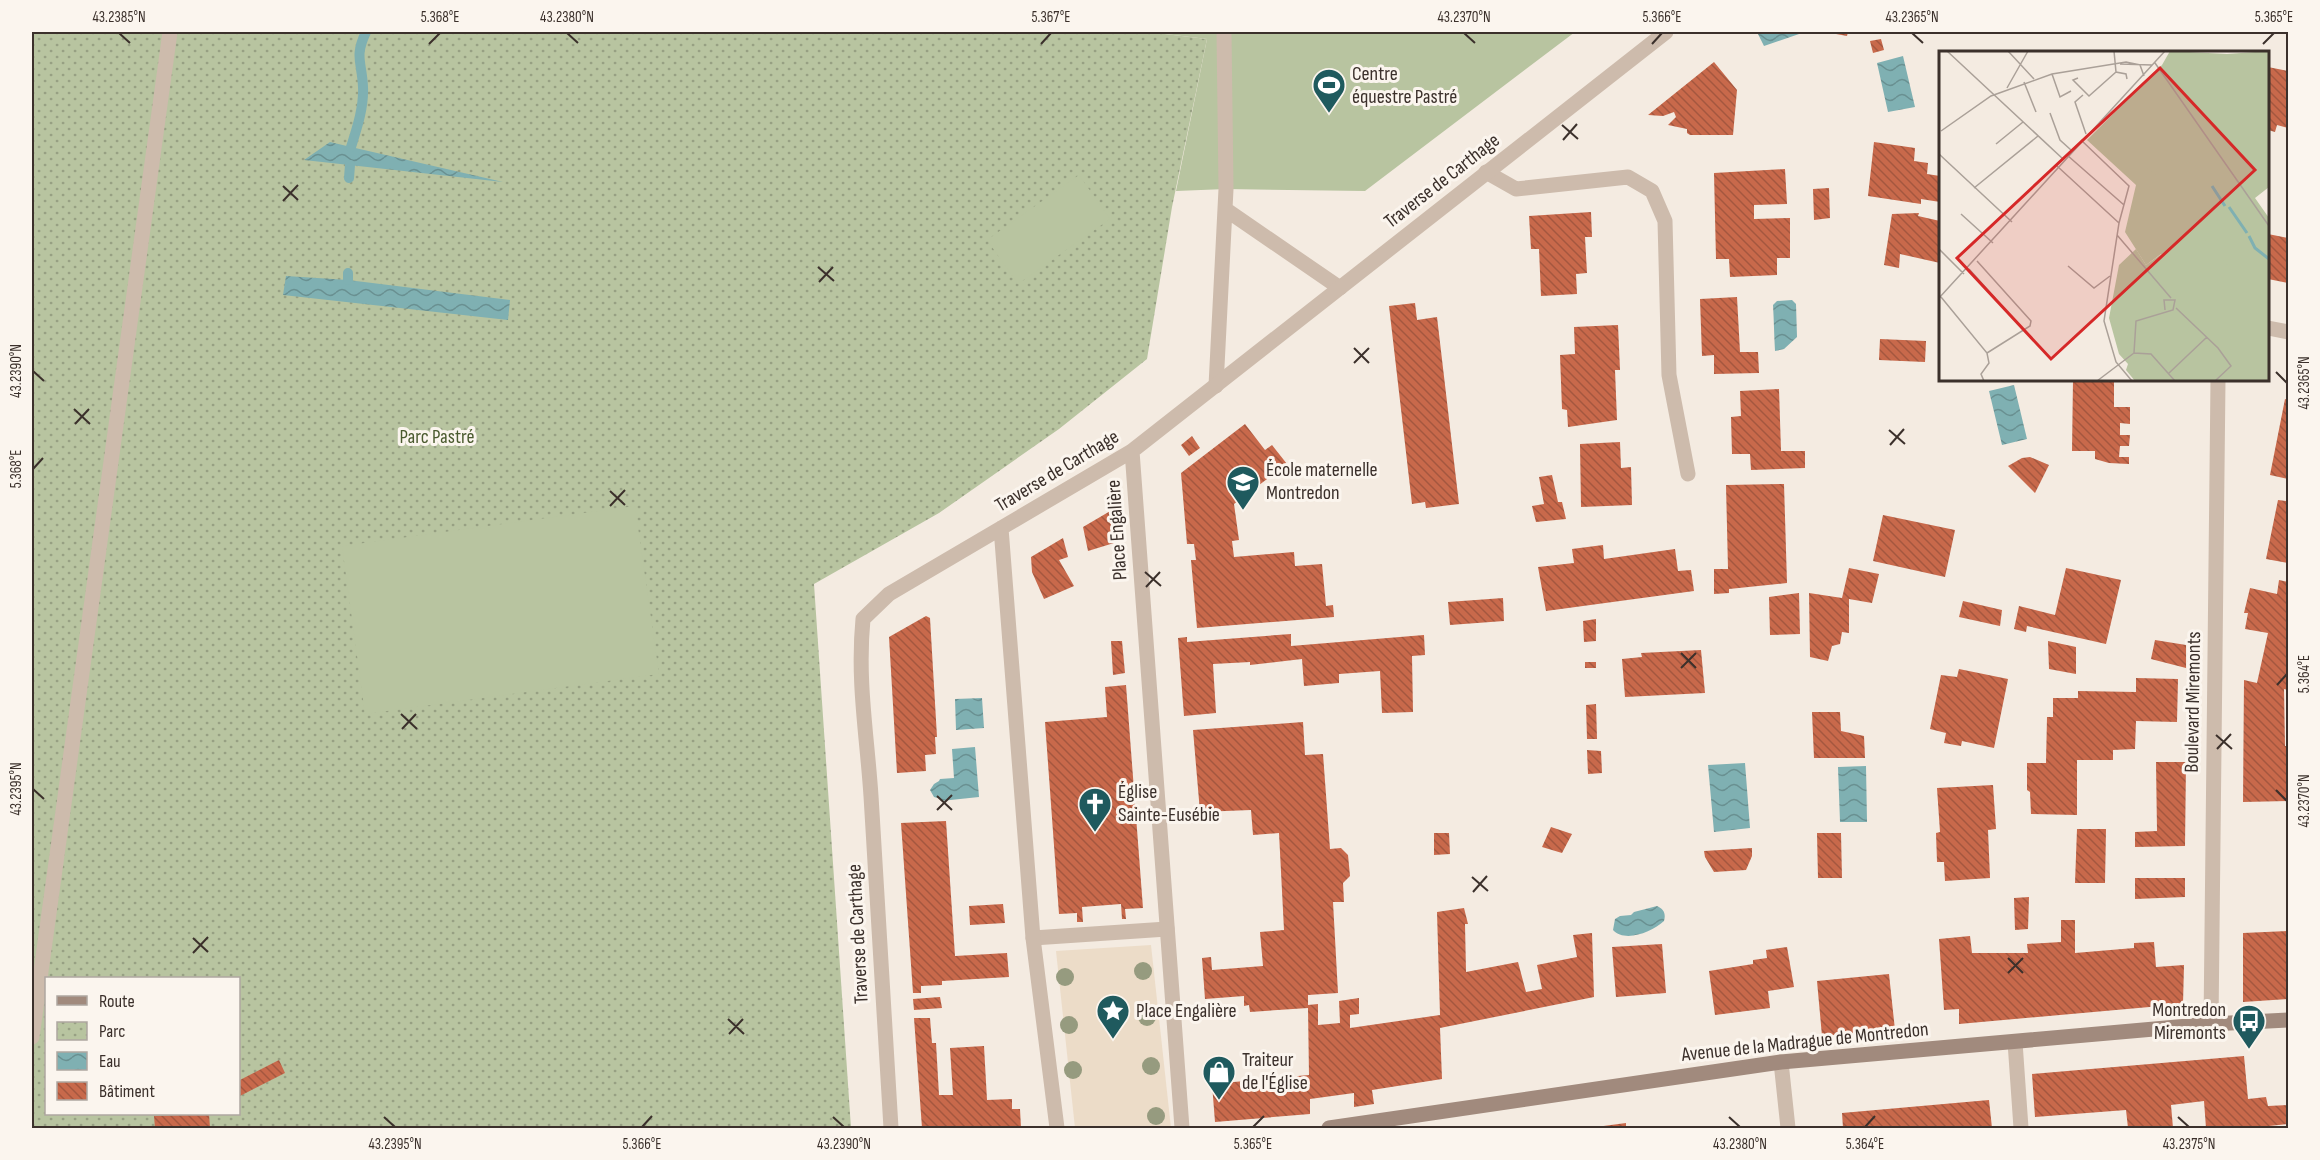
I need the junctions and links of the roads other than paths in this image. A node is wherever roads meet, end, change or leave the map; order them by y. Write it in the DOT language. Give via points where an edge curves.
graph roads {
  1 [pos="170,32"];
  2 [pos="1224,32"];
  3 [pos="1666,32"];
  4 [pos="1486,172"];
  5 [pos="1225,209"];
  6 [pos="1340,288"];
  7 [pos="2269,328"];
  8 [pos="2289,332"];
  9 [pos="2218,381"];
  10 [pos="1216,386"];
  11 [pos="1132,451"];
  12 [pos="1688,474"];
  13 [pos="1000,528"];
  14 [pos="1167,929"];
  15 [pos="1033,938"];
  16 [pos="2289,1020"];
  17 [pos="2211,1024"];
  18 [pos="32,1037"];
  19 [pos="2014,1042"];
  20 [pos="1781,1062"];
  21 [pos="891,1128"];
  22 [pos="1057,1128"];
  23 [pos="1182,1128"];
  24 [pos="1329,1128"];
  25 [pos="1788,1128"];
  26 [pos="2021,1128"];
  1 -- 18 [label="street"];
  2 -- 5 [label="street"];
  3 -- 4 [label="street, Traverse de Carthage"];
  4 -- 6 [label="street, Traverse de Carthage"];
  4 -- 12 [label="street" via="1516,189 1628,177 1652,191 1665,221 1669,375"];
  5 -- 6 [label="street"];
  5 -- 10 [label="street"];
  6 -- 10 [label="street, Traverse de Carthage"];
  7 -- 8 [label="street"];
  9 -- 17 [label="street, Boulevard Miremonts"];
  10 -- 11 [label="street, Traverse de Carthage"];
  11 -- 13 [label="street, Traverse de Carthage"];
  11 -- 14 [label="street, Place Engalière"];
  13 -- 15 [label="street"];
  13 -- 21 [label="street, Traverse de Carthage" via="889,594 863,619 859,654 862,710 871,792"];
  14 -- 15 [label="street"];
  14 -- 23 [label="street, Place Engalière"];
  15 -- 22 [label="street"];
  16 -- 17 [label="street, Avenue de la Madrague de Montredon"];
  17 -- 19 [label="street, Avenue de la Madrague de Montredon"];
  19 -- 20 [label="street, Avenue de la Madrague de Montredon"];
  19 -- 26 [label="street"];
  20 -- 24 [label="street, Avenue de la Madrague de Montredon"];
  20 -- 25 [label="street"];
}
